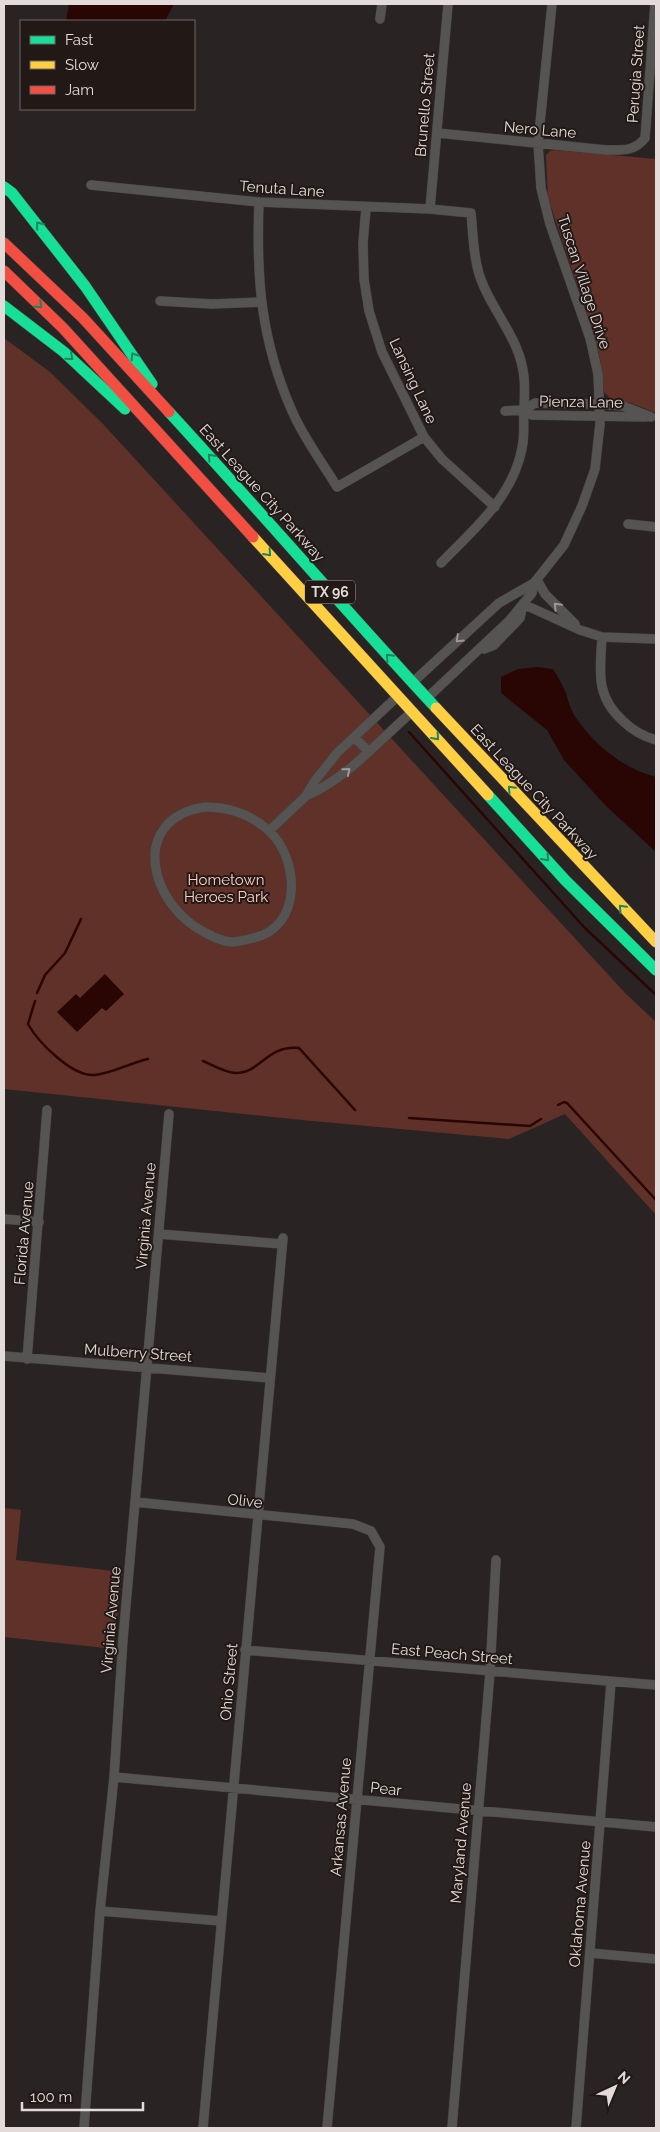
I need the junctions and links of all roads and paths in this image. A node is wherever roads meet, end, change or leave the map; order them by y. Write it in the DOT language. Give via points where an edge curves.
graph roads {
  1 [pos="382,4"];
  2 [pos="448,4"];
  3 [pos="552,4"];
  4 [pos="655,4"];
  5 [pos="380,19"];
  6 [pos="437,134"];
  7 [pos="538,143"];
  8 [pos="639,144"];
  9 [pos="91,185"];
  10 [pos="4,187"];
  11 [pos="259,202"];
  12 [pos="366,208"];
  13 [pos="430,209"];
  14 [pos="4,243"];
  15 [pos="4,271"];
  16 [pos="160,301"];
  17 [pos="261,302"];
  18 [pos="4,306"];
  19 [pos="598,404"];
  20 [pos="524,410"];
  21 [pos="505,411"];
  22 [pos="169,412"];
  23 [pos="598,416"];
  24 [pos="653,418"];
  25 [pos="424,437"];
  26 [pos="495,507"];
  27 [pos="628,524"];
  28 [pos="656,527"];
  29 [pos="252,536"];
  30 [pos="441,563"];
  31 [pos="535,582"];
  32 [pos="523,604"];
  33 [pos="580,630"];
  34 [pos="602,637"];
  35 [pos="656,639"];
  36 [pos="413,682"];
  37 [pos="398,696"];
  38 [pos="427,698"];
  39 [pos="413,711"];
  40 [pos="354,737"];
  41 [pos="656,740"];
  42 [pos="368,752"];
  43 [pos="306,796"];
  44 [pos="269,830"];
  45 [pos="656,942"];
  46 [pos="656,970"];
  47 [pos="47,1110"];
  48 [pos="169,1114"];
  49 [pos="4,1219"];
  50 [pos="39,1222"];
  51 [pos="159,1234"];
  52 [pos="4,1356"];
  53 [pos="27,1359"];
  54 [pos="148,1368"];
  55 [pos="270,1378"];
  56 [pos="135,1502"];
  57 [pos="258,1516"];
  58 [pos="353,1524"];
  59 [pos="496,1560"];
  60 [pos="245,1650"];
  61 [pos="369,1660"];
  62 [pos="490,1672"];
  63 [pos="611,1682"];
  64 [pos="656,1685"];
  65 [pos="114,1777"];
  66 [pos="233,1788"];
  67 [pos="356,1800"];
  68 [pos="478,1811"];
  69 [pos="600,1822"];
  70 [pos="656,1827"];
  71 [pos="100,1911"];
  72 [pos="221,1921"];
  73 [pos="590,1953"];
  74 [pos="656,1958"];
  75 [pos="84,2128"];
  76 [pos="203,2128"];
  77 [pos="328,2128"];
  78 [pos="452,2128"];
  79 [pos="576,2128"];
  1 -- 5 [label="street"];
  2 -- 6 [label="street, Brunello Street"];
  3 -- 7 [label="street, Tuscan Village Drive"];
  4 -- 8 [label="street, Perugia Street" via="645,138"];
  6 -- 7 [label="street, Nero Lane"];
  6 -- 13 [label="street, Brunello Street"];
  7 -- 8 [label="street, Nero Lane" via="629,150"];
  7 -- 19 [label="street, Tuscan Village Drive" via="541,188 550,224 590,338 598,374"];
  9 -- 11 [label="street, Tenuta Lane"];
  22 -- 10 [label="main road, one-way" via="126,342 56,246"];
  11 -- 12 [label="street, Tenuta Lane"];
  11 -- 17 [label="street" via="257,251"];
  12 -- 13 [label="street, Tenuta Lane"];
  12 -- 25 [label="street, Lansing Lane" via="363,252 369,311 382,352"];
  13 -- 20 [label="street, Tenuta Lane" via="471,213 478,270 522,362 526,386"];
  14 -- 22 [label="main road, East League City Parkway / TX 96" via="83,318"];
  15 -- 29 [label="main road, TX 96, one-way" via="63,328"];
  16 -- 17 [label="street"];
  17 -- 25 [label="street" via="271,354 292,413 337,487"];
  18 -- 29 [label="main road, one-way" via="94,379 208,498"];
  19 -- 20 [label="street, Pienza Lane" via="535,403"];
  19 -- 23 [label="street, Tuscan Village Drive"];
  19 -- 24 [label="street, Pienza Lane" via="623,406"];
  20 -- 21 [label="street"];
  20 -- 23 [label="street, Pienza Lane" via="532,415"];
  20 -- 26 [label="street" via="519,464 508,490"];
  36 -- 22 [label="main road, East League City Parkway / TX 96, one-way"];
  23 -- 24 [label="street, Pienza Lane"];
  23 -- 31 [label="street, Tuscan Village Drive" via="595,468 582,506 564,545"];
  25 -- 26 [label="street, Lansing Lane" via="442,459"];
  26 -- 30 [label="street"];
  27 -- 28 [label="street"];
  29 -- 37 [label="main road, TX 96, one-way"];
  31 -- 32 [label="street, Tuscan Village Drive" via="532,593"];
  33 -- 31 [label="street, one-way"];
  31 -- 36 [label="street, Tuscan Village Drive, one-way" via="499,603"];
  32 -- 33 [label="street"];
  32 -- 38 [label="street, Tuscan Village Drive" via="477,653"];
  33 -- 34 [label="street"];
  34 -- 35 [label="street"];
  34 -- 41 [label="street" via="600,674 606,701 633,730"];
  36 -- 37 [label="main road"];
  36 -- 38 [label="main road, East League City Parkway / TX 96"];
  37 -- 39 [label="main road, TX 96"];
  37 -- 40 [label="street"];
  38 -- 39 [label="main road"];
  45 -- 38 [label="main road, East League City Parkway / TX 96, one-way"];
  39 -- 42 [label="street"];
  39 -- 46 [label="main road, TX 96, one-way" via="591,908"];
  40 -- 42 [label="street"];
  40 -- 43 [label="street" via="327,764"];
  43 -- 42 [label="street, one-way" via="339,778"];
  43 -- 44 [label="street"];
  44 -- 44 [label="street" via="246,815 220,807 191,809 174,820 162,834 154,856 158,883 175,911 195,928 230,942 256,938 273,928 288,908 292,881 286,858"];
  47 -- 50 [label="street, Florida Avenue"];
  48 -- 51 [label="street, Virginia Avenue"];
  49 -- 50 [label="street"];
  50 -- 53 [label="street, Florida Avenue"];
  51 -- 54 [label="street, Virginia Avenue"];
  51 -- 55 [label="street, Ohio Street" via="282,1241"];
  52 -- 53 [label="street, Mulberry Street"];
  53 -- 54 [label="street, Mulberry Street"];
  54 -- 55 [label="street, Mulberry Street"];
  54 -- 56 [label="street, Virginia Avenue"];
  55 -- 57 [label="street, Ohio Street"];
  56 -- 57 [label="street, Olive"];
  56 -- 65 [label="street, Virginia Avenue"];
  57 -- 58 [label="street, Olive"];
  57 -- 60 [label="street, Ohio Street"];
  58 -- 61 [label="street, Arkansas Avenue" via="371,1531 380,1546"];
  59 -- 62 [label="street, Maryland Avenue"];
  60 -- 61 [label="street, East Peach Street"];
  60 -- 66 [label="street, Ohio Street"];
  61 -- 62 [label="street, East Peach Street"];
  61 -- 67 [label="street, Arkansas Avenue"];
  62 -- 63 [label="street, East Peach Street"];
  62 -- 68 [label="street, Maryland Avenue"];
  63 -- 64 [label="street, East Peach Street"];
  63 -- 69 [label="street, Oklahoma Avenue"];
  65 -- 66 [label="street, Pear"];
  65 -- 71 [label="street, Virginia Avenue"];
  66 -- 67 [label="street, Pear"];
  66 -- 72 [label="street, Ohio Street"];
  67 -- 68 [label="street, Pear"];
  67 -- 77 [label="street, Arkansas Avenue"];
  68 -- 69 [label="street, Pear"];
  68 -- 78 [label="street, Maryland Avenue"];
  69 -- 70 [label="street, Pear"];
  69 -- 73 [label="street, Oklahoma Avenue"];
  71 -- 72 [label="street"];
  71 -- 75 [label="street, Virginia Avenue"];
  72 -- 76 [label="street, Ohio Street"];
  73 -- 74 [label="street"];
  73 -- 79 [label="street, Oklahoma Avenue"];
}
